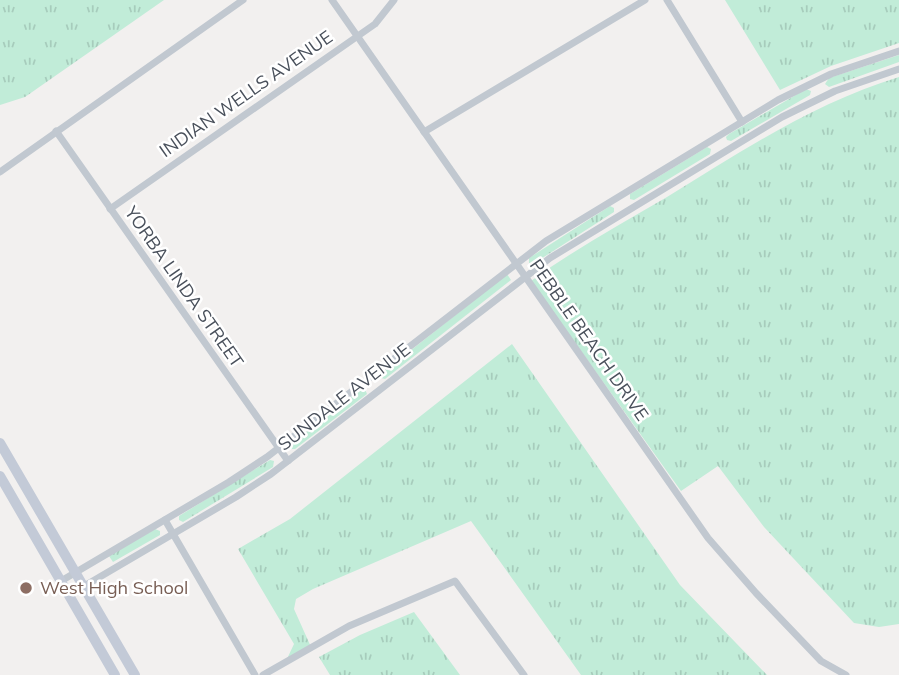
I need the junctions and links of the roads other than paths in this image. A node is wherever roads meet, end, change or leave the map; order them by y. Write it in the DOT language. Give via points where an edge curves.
graph roads {
  1 [pos="243,0"];
  2 [pos="332,0"];
  3 [pos="394,0"];
  4 [pos="645,0"];
  5 [pos="667,0"];
  6 [pos="357,36"];
  7 [pos="899,51"];
  8 [pos="899,69"];
  9 [pos="817,81"];
  10 [pos="824,96"];
  11 [pos="742,122"];
  12 [pos="56,131"];
  13 [pos="424,132"];
  14 [pos="715,138"];
  15 [pos="724,152"];
  16 [pos="0,172"];
  17 [pos="620,196"];
  18 [pos="110,209"];
  19 [pos="629,210"];
  20 [pos="516,263"];
  21 [pos="525,276"];
  22 [pos="0,443"];
  23 [pos="278,449"];
  24 [pos="288,461"];
  25 [pos="0,476"];
  26 [pos="165,520"];
  27 [pos="173,534"];
  28 [pos="75,573"];
  29 [pos="61,581"];
  30 [pos="84,587"];
  31 [pos="69,595"];
  32 [pos="115,675"];
  33 [pos="135,675"];
  34 [pos="255,675"];
  35 [pos="262,675"];
  36 [pos="524,675"];
  37 [pos="846,675"];
  1 -- 12 [label="street"];
  2 -- 6 [label="street, PEBBLE BEACH DRIVE"];
  3 -- 6 [label="street, INDIAN WELLS AVENUE"];
  4 -- 13 [label="street"];
  5 -- 11 [label="street"];
  6 -- 13 [label="street, PEBBLE BEACH DRIVE"];
  6 -- 18 [label="street, INDIAN WELLS AVENUE"];
  7 -- 9 [label="street, SUNDALE AVENUE"];
  8 -- 10 [label="street, SUNDALE AVENUE"];
  9 -- 10 [label="street"];
  9 -- 11 [label="street, SUNDALE AVENUE"];
  10 -- 15 [label="street, SUNDALE AVENUE"];
  11 -- 14 [label="street, SUNDALE AVENUE"];
  12 -- 16 [label="street"];
  12 -- 18 [label="street, YORBA LINDA STREET"];
  13 -- 20 [label="street, PEBBLE BEACH DRIVE"];
  14 -- 15 [label="street"];
  14 -- 17 [label="street, SUNDALE AVENUE"];
  15 -- 19 [label="street, SUNDALE AVENUE"];
  17 -- 19 [label="street"];
  17 -- 20 [label="street, SUNDALE AVENUE"];
  18 -- 23 [label="street, YORBA LINDA STREET"];
  19 -- 21 [label="street, SUNDALE AVENUE"];
  20 -- 21 [label="street, PEBBLE BEACH DRIVE"];
  20 -- 23 [label="street, SUNDALE AVENUE"];
  21 -- 24 [label="street, SUNDALE AVENUE"];
  21 -- 37 [label="street, PEBBLE BEACH DRIVE" via="708,538 821,661"];
  22 -- 28 [label="main road"];
  23 -- 24 [label="street, YORBA LINDA STREET"];
  23 -- 26 [label="street, SUNDALE AVENUE"];
  24 -- 27 [label="street, SUNDALE AVENUE"];
  25 -- 29 [label="main road"];
  26 -- 27 [label="street"];
  26 -- 28 [label="street, SUNDALE AVENUE"];
  27 -- 30 [label="street, SUNDALE AVENUE"];
  27 -- 34 [label="street"];
  28 -- 29 [label="street, SUNDALE AVENUE"];
  28 -- 30 [label="main road"];
  29 -- 31 [label="main road"];
  30 -- 31 [label="street, SUNDALE AVENUE"];
  30 -- 33 [label="main road"];
  31 -- 32 [label="main road"];
  35 -- 36 [label="street" via="349,626 455,581"];
}
